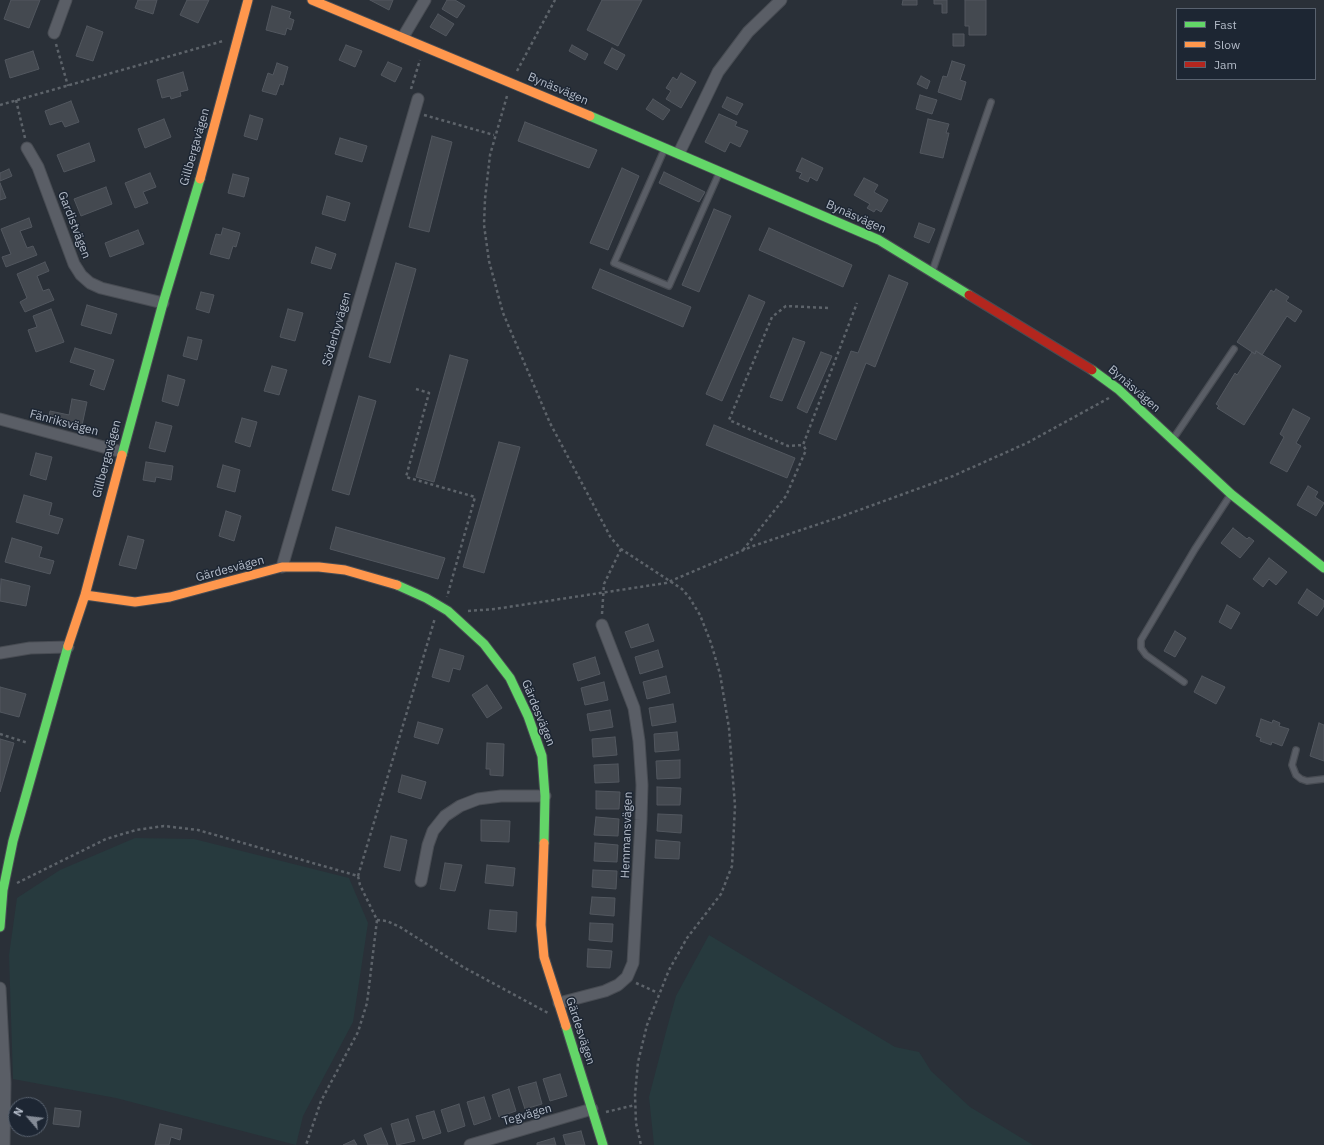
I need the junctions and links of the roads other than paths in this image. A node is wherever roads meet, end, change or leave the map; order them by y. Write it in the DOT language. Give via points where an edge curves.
graph roads {
  1 [pos="66,0"];
  2 [pos="248,0"];
  3 [pos="312,0"];
  4 [pos="425,0"];
  5 [pos="781,0"];
  6 [pos="54,33"];
  7 [pos="403,37"];
  8 [pos="418,99"];
  9 [pos="991,102"];
  10 [pos="665,147"];
  11 [pos="27,148"];
  12 [pos="679,153"];
  13 [pos="720,171"];
  14 [pos="932,272"];
  15 [pos="163,303"];
  16 [pos="1234,349"];
  17 [pos="0,420"];
  18 [pos="1173,440"];
  19 [pos="122,452"];
  20 [pos="1232,494"];
  21 [pos="282,567"];
  22 [pos="1324,568"];
  23 [pos="85,595"];
  24 [pos="602,625"];
  25 [pos="68,647"];
  26 [pos="0,653"];
  27 [pos="1184,682"];
  28 [pos="1296,750"];
  29 [pos="1324,779"];
  30 [pos="545,796"];
  31 [pos="421,881"];
  32 [pos="0,927"];
  33 [pos="0,988"];
  34 [pos="560,1007"];
  35 [pos="593,1112"];
  36 [pos="4,1145"];
  37 [pos="470,1145"];
  38 [pos="604,1145"];
  1 -- 6 [label="street"];
  2 -- 15 [label="street, Gillbergavägen" via="213,135"];
  3 -- 7 [label="street, Bynäsvägen"];
  4 -- 7 [label="street"];
  5 -- 12 [label="street" via="748,32 718,72"];
  7 -- 10 [label="street, Bynäsvägen"];
  8 -- 21 [label="street, Söderbyvägen"];
  9 -- 14 [label="lane"];
  10 -- 12 [label="street, Bynäsvägen"];
  10 -- 13 [label="lane" via="614,264 669,286"];
  11 -- 15 [label="street, Gardistvägen" via="38,167 74,264 81,275 101,288"];
  12 -- 13 [label="street, Bynäsvägen"];
  13 -- 14 [label="street, Bynäsvägen" via="879,240"];
  14 -- 18 [label="street, Bynäsvägen" via="1097,373"];
  15 -- 19 [label="street, Gillbergavägen"];
  16 -- 18 [label="lane"];
  17 -- 19 [label="street, Fänriksvägen"];
  18 -- 20 [label="street, Bynäsvägen"];
  19 -- 23 [label="street, Gillbergavägen"];
  20 -- 22 [label="street, Bynäsvägen"];
  20 -- 27 [label="lane" via="1194,550 1141,640 1146,656"];
  21 -- 23 [label="street, Gärdesvägen" via="152,600 134,602"];
  21 -- 30 [label="street, Gärdesvägen" via="319,567 369,575 444,604 484,644 510,678 528,716 542,756"];
  23 -- 25 [label="street, Gillbergavägen"];
  24 -- 34 [label="street, Hemmansvägen" via="634,708 640,756 641,827 633,963 627,977 618,985"];
  25 -- 26 [label="street" via="30,648"];
  25 -- 32 [label="street, Gillbergavägen" via="13,841 3,890"];
  28 -- 29 [label="lane" via="1292,765 1296,775 1307,781"];
  30 -- 31 [label="street" via="478,799 460,806 445,816 433,830"];
  30 -- 34 [label="street, Gärdesvägen" via="541,925 544,957"];
  33 -- 36 [label="street" via="5,1083"];
  34 -- 35 [label="street, Gärdesvägen"];
  35 -- 37 [label="street, Tegvägen"];
  35 -- 38 [label="street, Gärdesvägen"];
}
